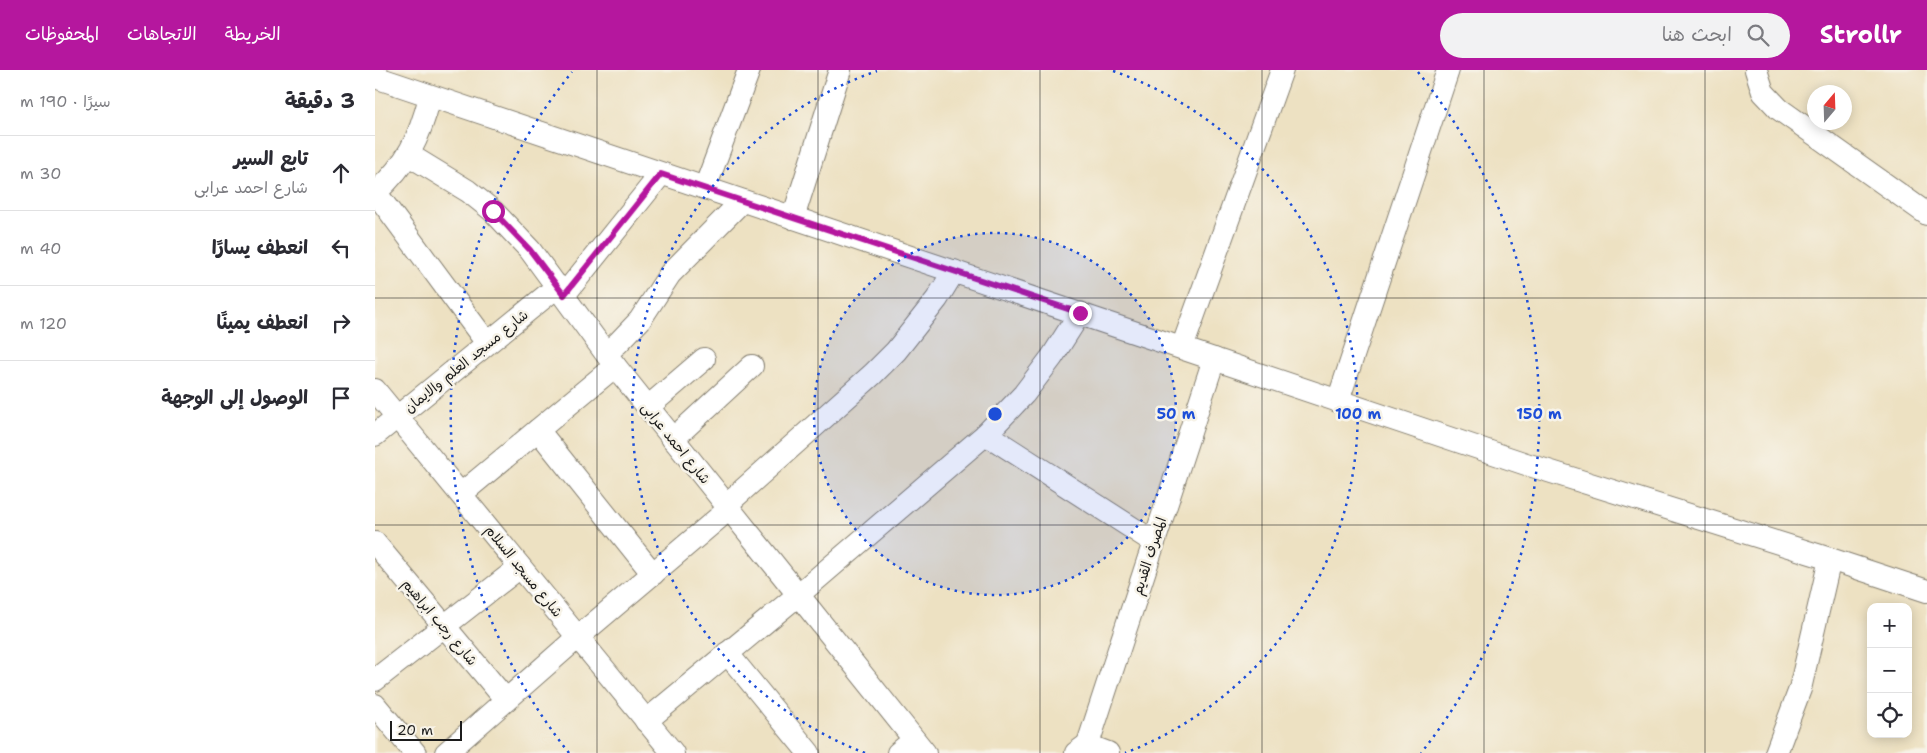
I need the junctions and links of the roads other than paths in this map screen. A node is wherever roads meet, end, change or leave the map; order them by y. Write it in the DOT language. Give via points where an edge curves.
graph roads {
  1 [pos="749,70"];
  2 [pos="839,70"];
  3 [pos="1282,70"];
  4 [pos="1447,70"];
  5 [pos="1756,70"];
  6 [pos="375,78"];
  7 [pos="412,79"];
  8 [pos="431,97"];
  9 [pos="409,155"];
  10 [pos="661,174"];
  11 [pos="705,188"];
  12 [pos="375,193"];
  13 [pos="742,201"];
  14 [pos="1927,214"];
  15 [pos="793,218"];
  16 [pos="954,271"];
  17 [pos="561,291"];
  18 [pos="1080,313"];
  19 [pos="487,343"];
  20 [pos="1182,348"];
  21 [pos="704,359"];
  22 [pos="1214,359"];
  23 [pos="611,360"];
  24 [pos="752,366"];
  25 [pos="375,390"];
  26 [pos="1338,401"];
  27 [pos="648,407"];
  28 [pos="398,417"];
  29 [pos="538,430"];
  30 [pos="986,434"];
  31 [pos="375,435"];
  32 [pos="673,439"];
  33 [pos="461,494"];
  34 [pos="728,507"];
  35 [pos="1154,542"];
  36 [pos="375,543"];
  37 [pos="1830,559"];
  38 [pos="520,566"];
  39 [pos="653,574"];
  40 [pos="1927,591"];
  41 [pos="798,595"];
  42 [pos="444,626"];
  43 [pos="578,637"];
  44 [pos="727,653"];
  45 [pos="375,680"];
  46 [pos="506,700"];
  47 [pos="375,705"];
  48 [pos="646,720"];
  49 [pos="912,749"];
  50 [pos="1083,750"];
  51 [pos="415,753"];
  52 [pos="446,753"];
  53 [pos="673,753"];
  54 [pos="809,753"];
  55 [pos="1108,753"];
  56 [pos="1776,753"];
  1 -- 11 [label="street"];
  2 -- 15 [label="street"];
  3 -- 20 [label="street"];
  4 -- 26 [label="street"];
  5 -- 14 [label="street" via="1763,92 1779,109"];
  6 -- 7 [label="street"];
  7 -- 8 [label="street"];
  8 -- 9 [label="street"];
  8 -- 10 [label="street"];
  9 -- 12 [label="street"];
  9 -- 17 [label="street, شارع احمد عرابى" via="468,191 493,211 530,250"];
  10 -- 11 [label="street"];
  10 -- 17 [label="street, شارع مسجد العلم والايمان"];
  11 -- 13 [label="street"];
  12 -- 19 [label="street"];
  13 -- 15 [label="street"];
  13 -- 23 [label="street" via="670,274"];
  15 -- 16 [label="street"];
  16 -- 18 [label="street"];
  16 -- 34 [label="street" via="896,351"];
  17 -- 19 [label="street, شارع مسجد العلم والايمان"];
  17 -- 23 [label="street, شارع احمد عرابى"];
  18 -- 20 [label="street"];
  18 -- 30 [label="street" via="1024,394"];
  19 -- 28 [label="street, شارع مسجد العلم والايمان"];
  20 -- 22 [label="street"];
  21 -- 27 [label="street"];
  22 -- 26 [label="street"];
  22 -- 35 [label="street, المصرف القديم"];
  23 -- 27 [label="street, شارع احمد عرابى"];
  23 -- 29 [label="street"];
  24 -- 32 [label="street"];
  25 -- 28 [label="street, شارع مسجد السلام"];
  26 -- 37 [label="street" via="1526,464"];
  27 -- 32 [label="street, شارع احمد عرابى"];
  28 -- 31 [label="street, شارع مسجد العلم والايمان"];
  28 -- 33 [label="street, شارع مسجد السلام"];
  29 -- 33 [label="street"];
  29 -- 39 [label="street"];
  30 -- 35 [label="street"];
  30 -- 41 [label="street"];
  32 -- 34 [label="street, شارع احمد عرابى"];
  33 -- 38 [label="street, شارع مسجد السلام"];
  34 -- 39 [label="street"];
  34 -- 41 [label="street, شارع احمد عرابى"];
  35 -- 50 [label="street, المصرف القديم"];
  36 -- 42 [label="street, شارع رجب ابراهيم"];
  37 -- 40 [label="street"];
  37 -- 56 [label="street" via="1800,689"];
  38 -- 42 [label="street"];
  38 -- 43 [label="street, شارع مسجد السلام"];
  39 -- 43 [label="street"];
  41 -- 44 [label="street"];
  41 -- 49 [label="street, شارع احمد عرابى"];
  42 -- 45 [label="street"];
  42 -- 46 [label="street, شارع رجب ابراهيم"];
  43 -- 46 [label="street"];
  43 -- 48 [label="street, شارع مسجد السلام"];
  44 -- 48 [label="street"];
  44 -- 54 [label="street"];
  46 -- 52 [label="street"];
  47 -- 51 [label="street"];
  48 -- 53 [label="street, شارع مسجد السلام"];
  50 -- 55 [label="street"];
}
